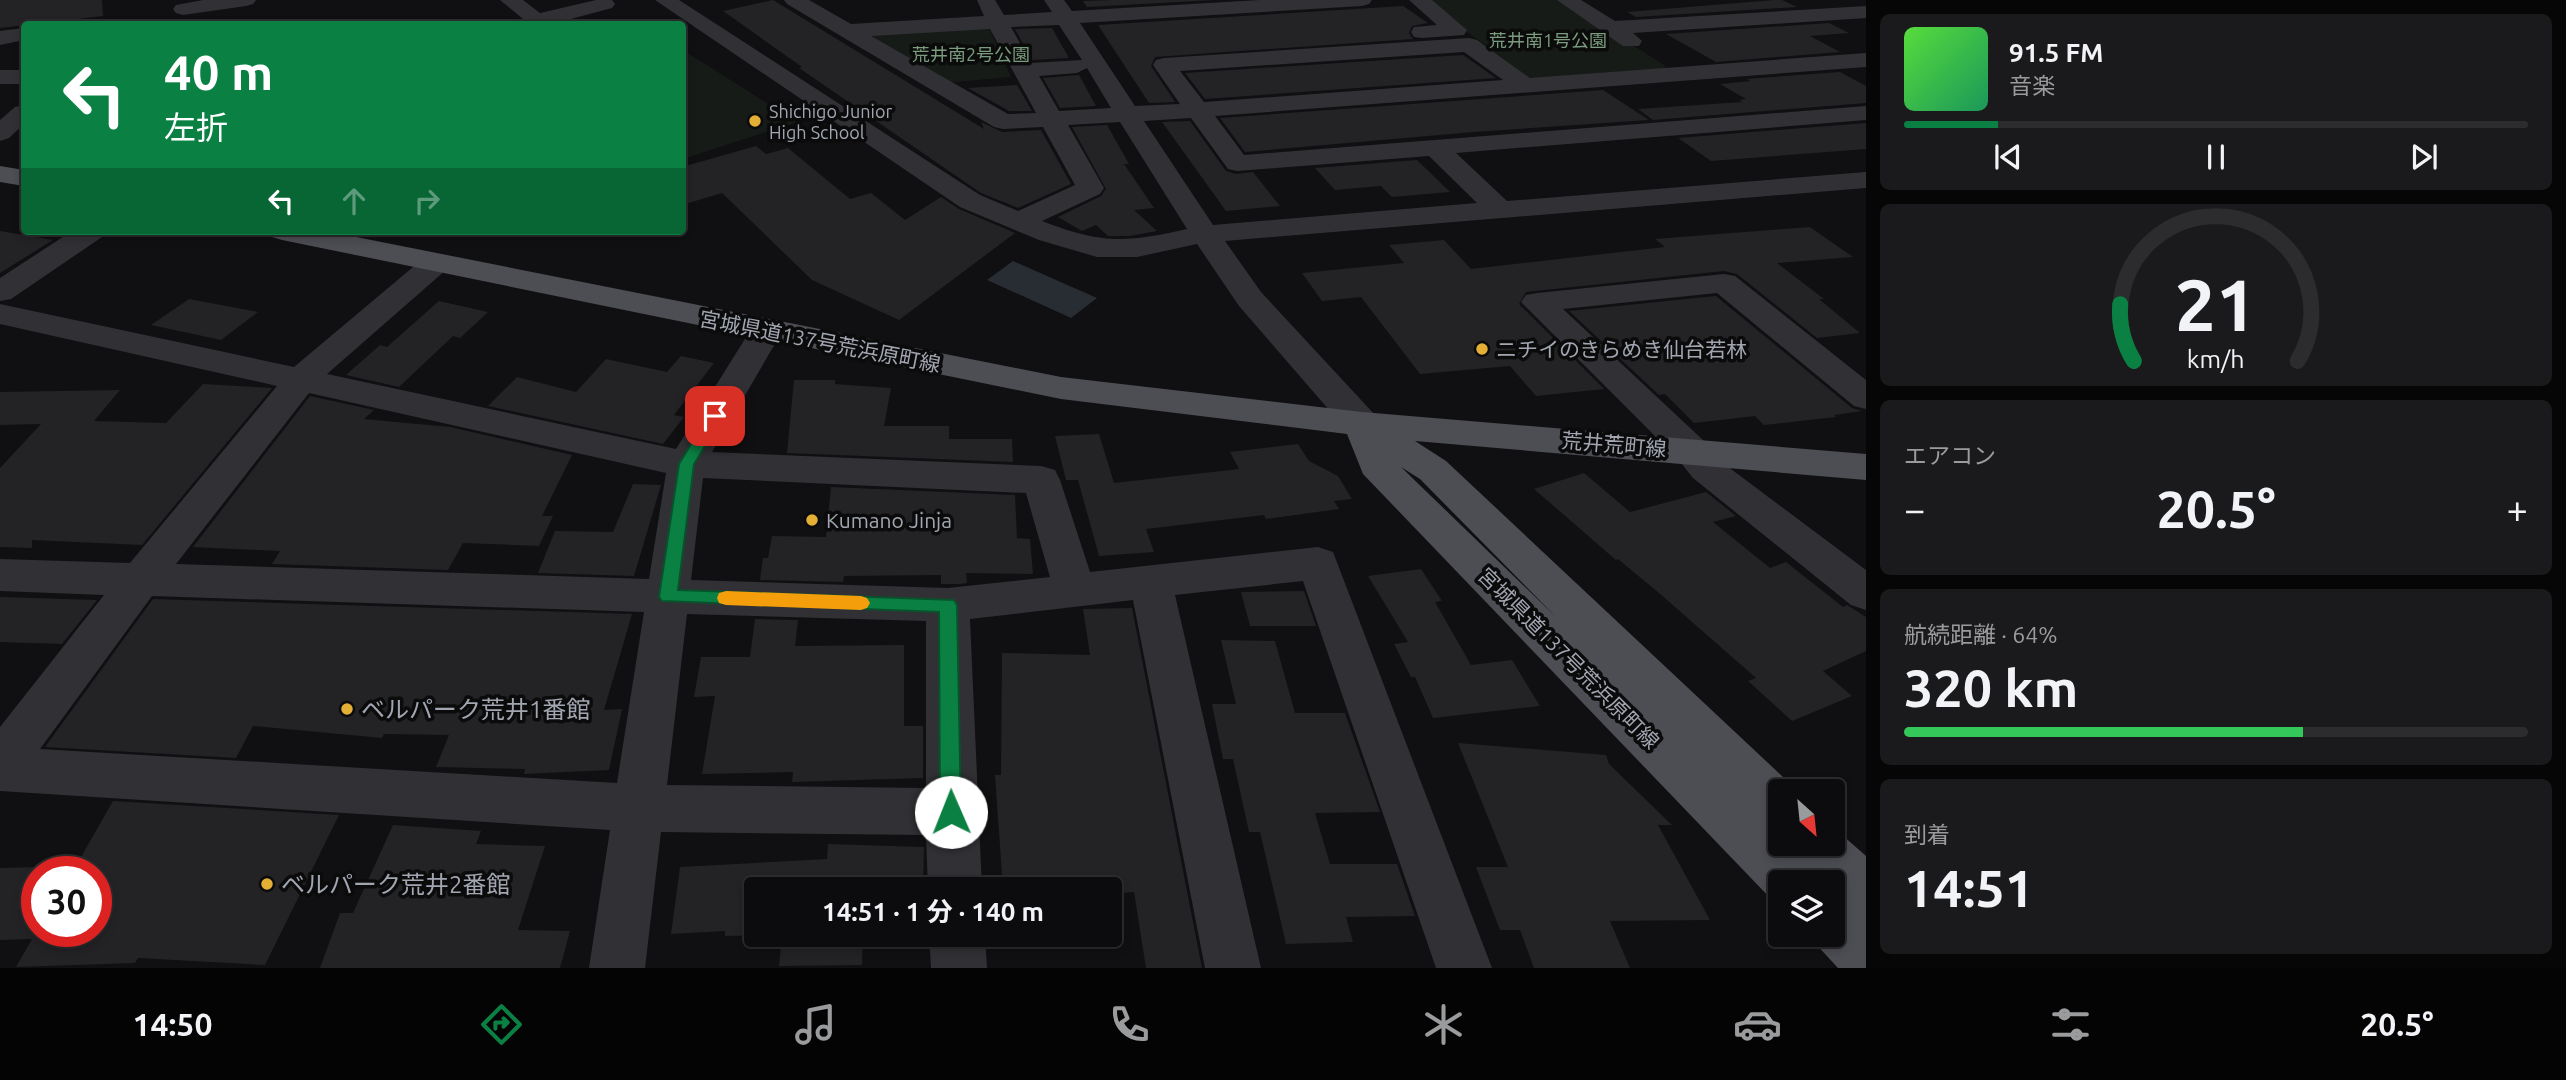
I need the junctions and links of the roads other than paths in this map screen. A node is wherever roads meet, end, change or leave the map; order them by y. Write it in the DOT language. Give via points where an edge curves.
graph roads {
  1 [pos="246,0"];
  2 [pos="510,0"];
  3 [pos="665,0"];
  4 [pos="794,0"];
  5 [pos="1362,0"];
  6 [pos="1419,0"];
  7 [pos="1567,0"];
  8 [pos="605,4"];
  9 [pos="1060,9"];
  10 [pos="185,11"];
  11 [pos="992,11"];
  12 [pos="1866,12"];
  13 [pos="538,21"];
  14 [pos="543,21"];
  15 [pos="1139,23"];
  16 [pos="1611,27"];
  17 [pos="847,31"];
  18 [pos="21,34"];
  19 [pos="0,37"];
  20 [pos="1866,60"];
  21 [pos="1077,66"];
  22 [pos="1024,70"];
  23 [pos="1684,74"];
  24 [pos="21,77"];
  25 [pos="0,78"];
  26 [pos="1601,80"];
  27 [pos="1526,86"];
  28 [pos="1196,110"];
  29 [pos="1866,113"];
  30 [pos="21,114"];
  31 [pos="1127,114"];
  32 [pos="1051,119"];
  33 [pos="1671,128"];
  34 [pos="0,133"];
  35 [pos="1436,148"];
  36 [pos="0,173"];
  37 [pos="21,177"];
  38 [pos="1866,180"];
  39 [pos="1500,210"];
  40 [pos="1018,222"];
  41 [pos="1205,234"];
  42 [pos="86,235"];
  43 [pos="301,235"];
  44 [pos="436,263"];
  45 [pos="0,292"];
  46 [pos="0,314"];
  47 [pos="768,330"];
  48 [pos="300,379"];
  49 [pos="1866,398"];
  50 [pos="1362,424"];
  51 [pos="1691,450"];
  52 [pos="686,464"];
  53 [pos="1866,467"];
  54 [pos="0,575"];
  55 [pos="140,580"];
  56 [pos="1151,582"];
  57 [pos="1074,591"];
  58 [pos="1866,593"];
  59 [pos="668,597"];
  60 [pos="948,605"];
  61 [pos="0,767"];
  62 [pos="1768,796"];
  63 [pos="639,808"];
  64 [pos="951,812"];
  65 [pos="1828,856"];
  66 [pos="1780,870"];
  67 [pos="954,877"];
  68 [pos="1866,892"];
  69 [pos="1845,935"];
  70 [pos="958,947"];
  71 [pos="1866,956"];
  72 [pos="617,968"];
  73 [pos="959,968"];
  74 [pos="1233,968"];
  75 [pos="1464,968"];
  1 -- 10 [label="street"];
  2 -- 13 [label="street"];
  3 -- 40 [label="street" via="970,201"];
  4 -- 17 [label="street"];
  5 -- 15 [label="street"];
  6 -- 15 [label="street" via="1456,30"];
  7 -- 16 [label="street"];
  8 -- 14 [label="street"];
  9 -- 11 [label="street"];
  9 -- 15 [label="street"];
  9 -- 31 [label="street"];
  11 -- 17 [label="street"];
  11 -- 22 [label="street"];
  12 -- 16 [label="street"];
  16 -- 23 [label="street"];
  17 -- 32 [label="street" via="1003,122"];
  18 -- 19 [label="street"];
  20 -- 23 [label="street"];
  21 -- 22 [label="street"];
  22 -- 32 [label="street"];
  23 -- 26 [label="street"];
  24 -- 25 [label="street"];
  26 -- 27 [label="street"];
  26 -- 33 [label="street"];
  27 -- 28 [label="street"];
  27 -- 28 [label="street" via="1469,45 1164,65"];
  28 -- 31 [label="street"];
  28 -- 35 [label="street" via="1237,163"];
  29 -- 33 [label="street"];
  30 -- 34 [label="street"];
  31 -- 32 [label="street"];
  31 -- 41 [label="street"];
  32 -- 40 [label="street" via="1090,188"];
  33 -- 35 [label="street"];
  35 -- 39 [label="street"];
  36 -- 37 [label="main road"];
  38 -- 39 [label="street"];
  39 -- 41 [label="street"];
  40 -- 41 [label="street" via="1098,249"];
  41 -- 50 [label="street" via="1250,299"];
  42 -- 45 [label="street"];
  43 -- 44 [label="main road, 宮城県道137号荒浜原町線"];
  44 -- 47 [label="main road, 宮城県道137号荒浜原町線"];
  44 -- 48 [label="street"];
  46 -- 48 [label="street"];
  47 -- 50 [label="main road, 宮城県道137号荒浜原町線" via="1061,388"];
  47 -- 52 [label="street"];
  48 -- 52 [label="street"];
  48 -- 55 [label="street"];
  49 -- 51 [label="street" via="1724,283 1537,302"];
  50 -- 51 [label="main road, 荒井荒町線"];
  50 -- 62 [label="main road, 宮城県道137号荒浜原町線" via="1433,470"];
  50 -- 66 [label="main road, 宮城県道137号荒浜原町線" via="1377,465"];
  51 -- 53 [label="main road, 荒井荒町線"];
  51 -- 58 [label="street" via="1706,469"];
  52 -- 57 [label="street" via="1041,480"];
  52 -- 59 [label="street"];
  54 -- 55 [label="street"];
  55 -- 59 [label="street"];
  55 -- 61 [label="street"];
  56 -- 57 [label="street"];
  56 -- 74 [label="street"];
  56 -- 75 [label="street" via="1318,562"];
  57 -- 60 [label="street"];
  59 -- 60 [label="street"];
  59 -- 63 [label="street"];
  60 -- 64 [label="street"];
  61 -- 63 [label="street"];
  63 -- 64 [label="street"];
  63 -- 72 [label="street"];
  64 -- 67 [label="street"];
  65 -- 68 [label="main road"];
  69 -- 71 [label="main road"];
  70 -- 73 [label="street"];
}
